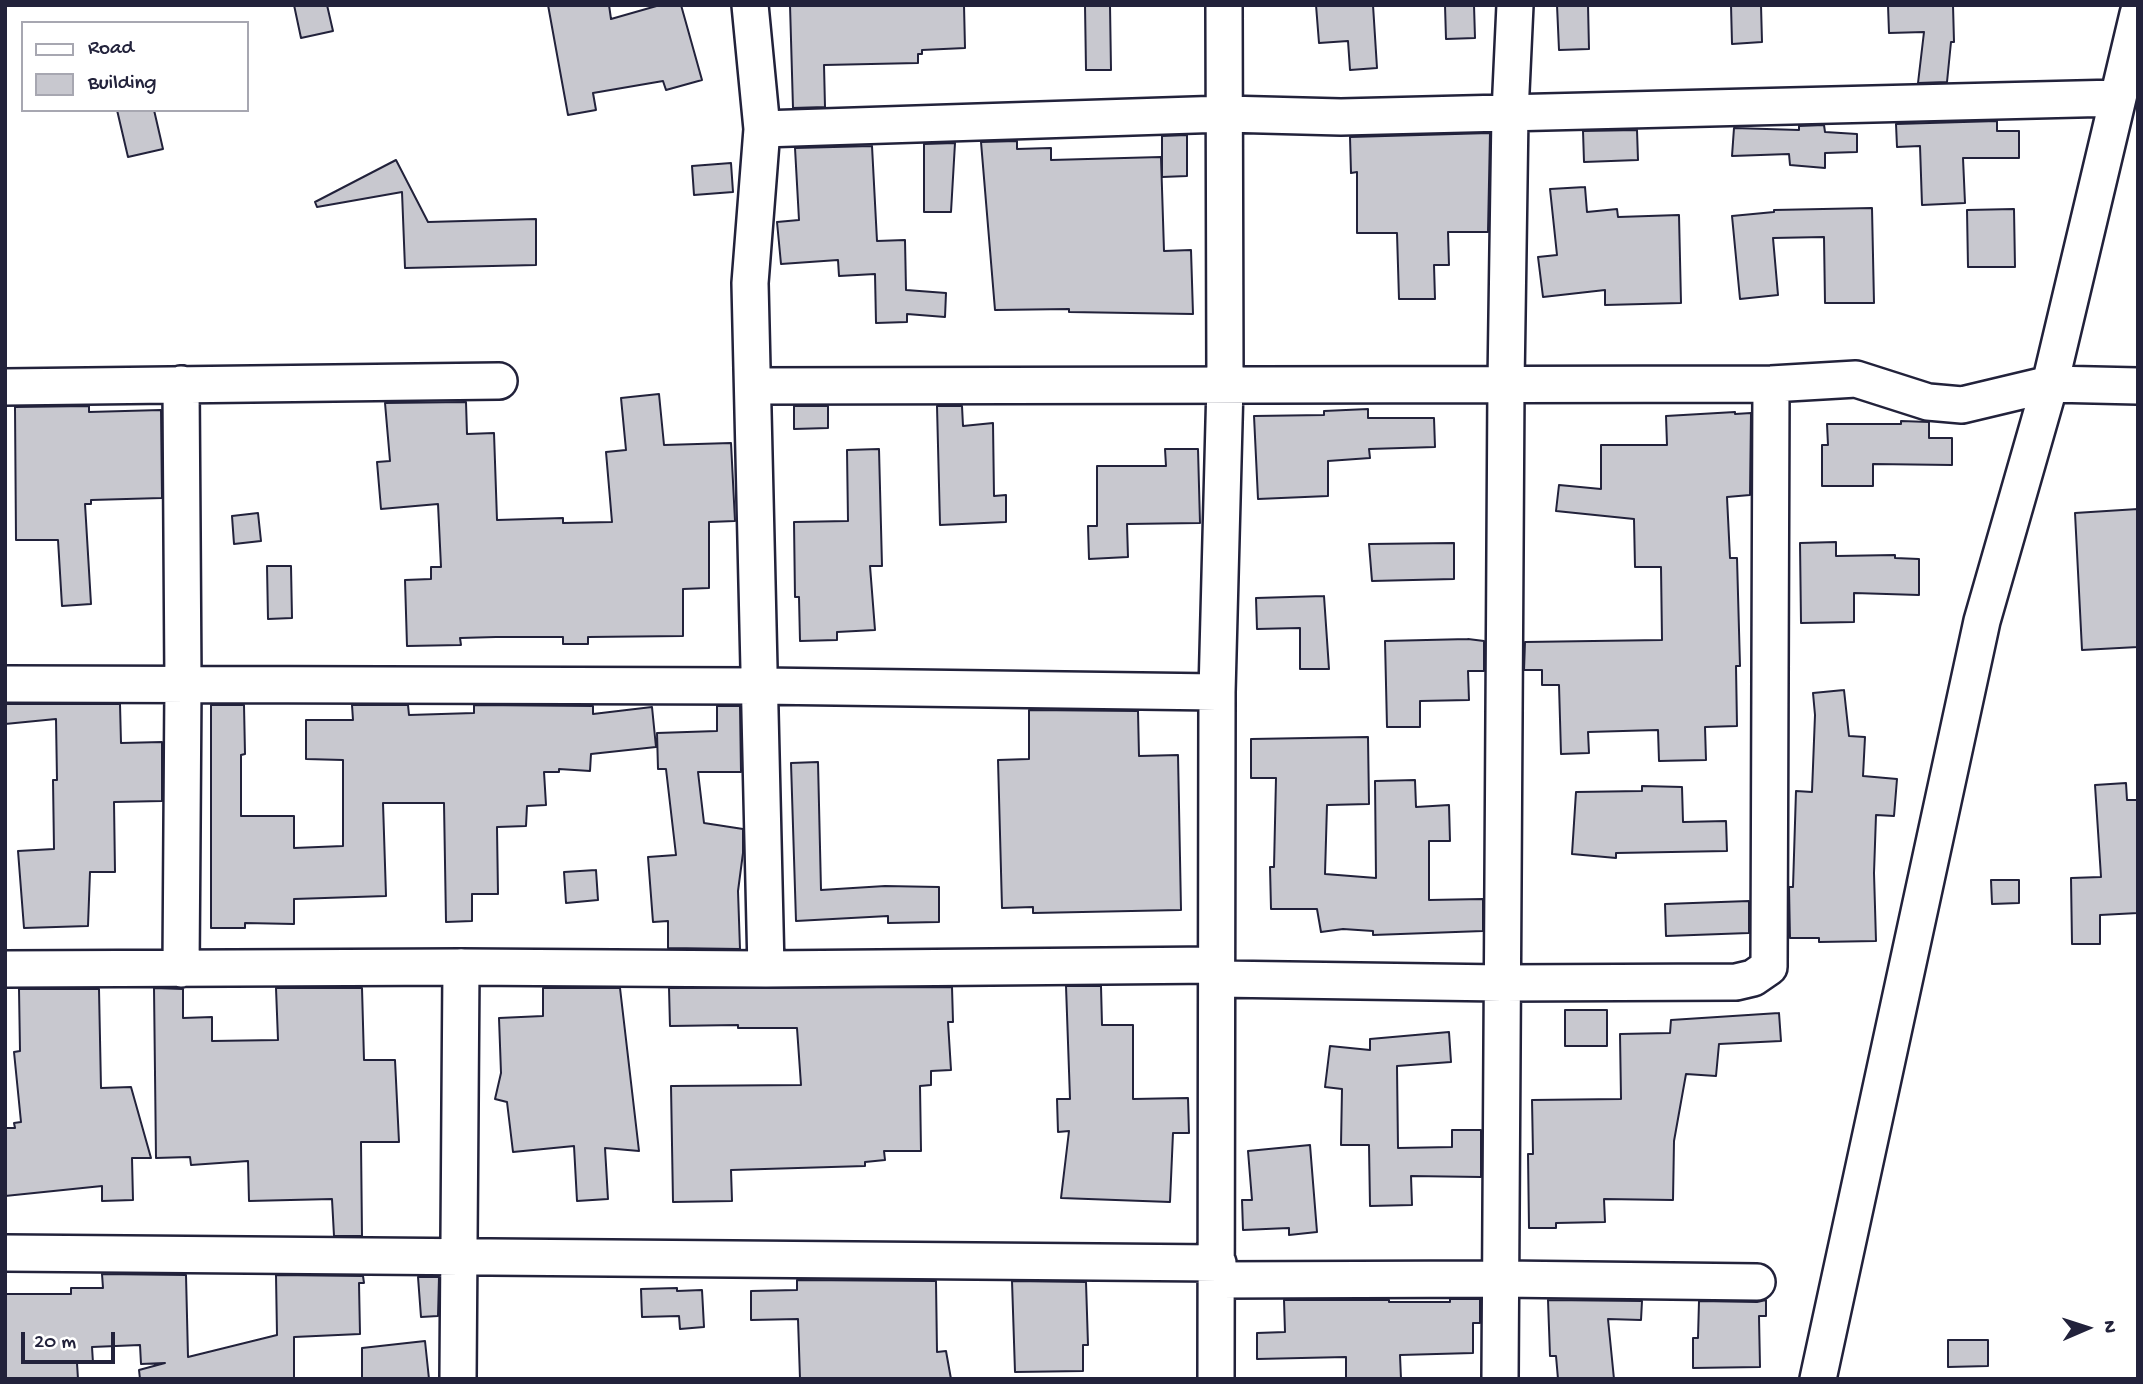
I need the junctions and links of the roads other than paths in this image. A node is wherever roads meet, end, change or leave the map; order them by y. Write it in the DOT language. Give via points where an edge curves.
graph roads {
  1 [pos="750,5"];
  2 [pos="1224,5"];
  3 [pos="1515,5"];
  4 [pos="2138,14"];
  5 [pos="2118,98"];
  6 [pos="1510,113"];
  7 [pos="1225,114"];
  8 [pos="762,129"];
  9 [pos="499,381"];
  10 [pos="181,384"];
  11 [pos="1225,384"];
  12 [pos="1506,384"];
  13 [pos="1771,384"];
  14 [pos="2050,384"];
  15 [pos="753,386"];
  16 [pos="2138,386"];
  17 [pos="5,387"];
  18 [pos="5,684"];
  19 [pos="183,684"];
  20 [pos="760,686"];
  21 [pos="1217,692"];
  22 [pos="461,967"];
  23 [pos="5,969"];
  24 [pos="181,969"];
  25 [pos="766,969"];
  26 [pos="1217,972"];
  27 [pos="1502,983"];
  28 [pos="5,1253"];
  29 [pos="458,1256"];
  30 [pos="1217,1271"];
  31 [pos="1501,1279"];
  32 [pos="1757,1282"];
  33 [pos="458,1379"];
  34 [pos="1216,1379"];
  35 [pos="1500,1379"];
  36 [pos="1818,1379"];
  1 -- 8 [label="street"];
  2 -- 7 [label="street"];
  3 -- 6 [label="street"];
  4 -- 5 [label="street"];
  5 -- 6 [label="street"];
  5 -- 14 [label="street"];
  6 -- 7 [label="street"];
  6 -- 12 [label="street"];
  7 -- 8 [label="street"];
  7 -- 11 [label="street"];
  8 -- 15 [label="street" via="750,284"];
  9 -- 10 [label="street"];
  10 -- 17 [label="street"];
  10 -- 19 [label="street"];
  11 -- 12 [label="street"];
  11 -- 15 [label="street"];
  11 -- 21 [label="street"];
  12 -- 13 [label="street"];
  12 -- 27 [label="street"];
  13 -- 14 [label="street" via="1856,379 1928,402 1962,405"];
  13 -- 27 [label="street" via="1769,967 1736,982"];
  14 -- 16 [label="street"];
  14 -- 36 [label="street" via="1982,621"];
  15 -- 20 [label="street"];
  18 -- 19 [label="street"];
  19 -- 20 [label="street"];
  19 -- 24 [label="street"];
  20 -- 21 [label="street"];
  20 -- 25 [label="street"];
  21 -- 26 [label="street"];
  22 -- 24 [label="street"];
  22 -- 25 [label="street"];
  22 -- 29 [label="street"];
  23 -- 24 [label="street"];
  25 -- 26 [label="street"];
  26 -- 27 [label="street"];
  26 -- 30 [label="street"];
  27 -- 31 [label="street"];
  28 -- 29 [label="street"];
  29 -- 30 [label="street"];
  29 -- 33 [label="street"];
  30 -- 31 [label="street"];
  30 -- 34 [label="street"];
  31 -- 32 [label="street"];
  31 -- 35 [label="street"];
}
